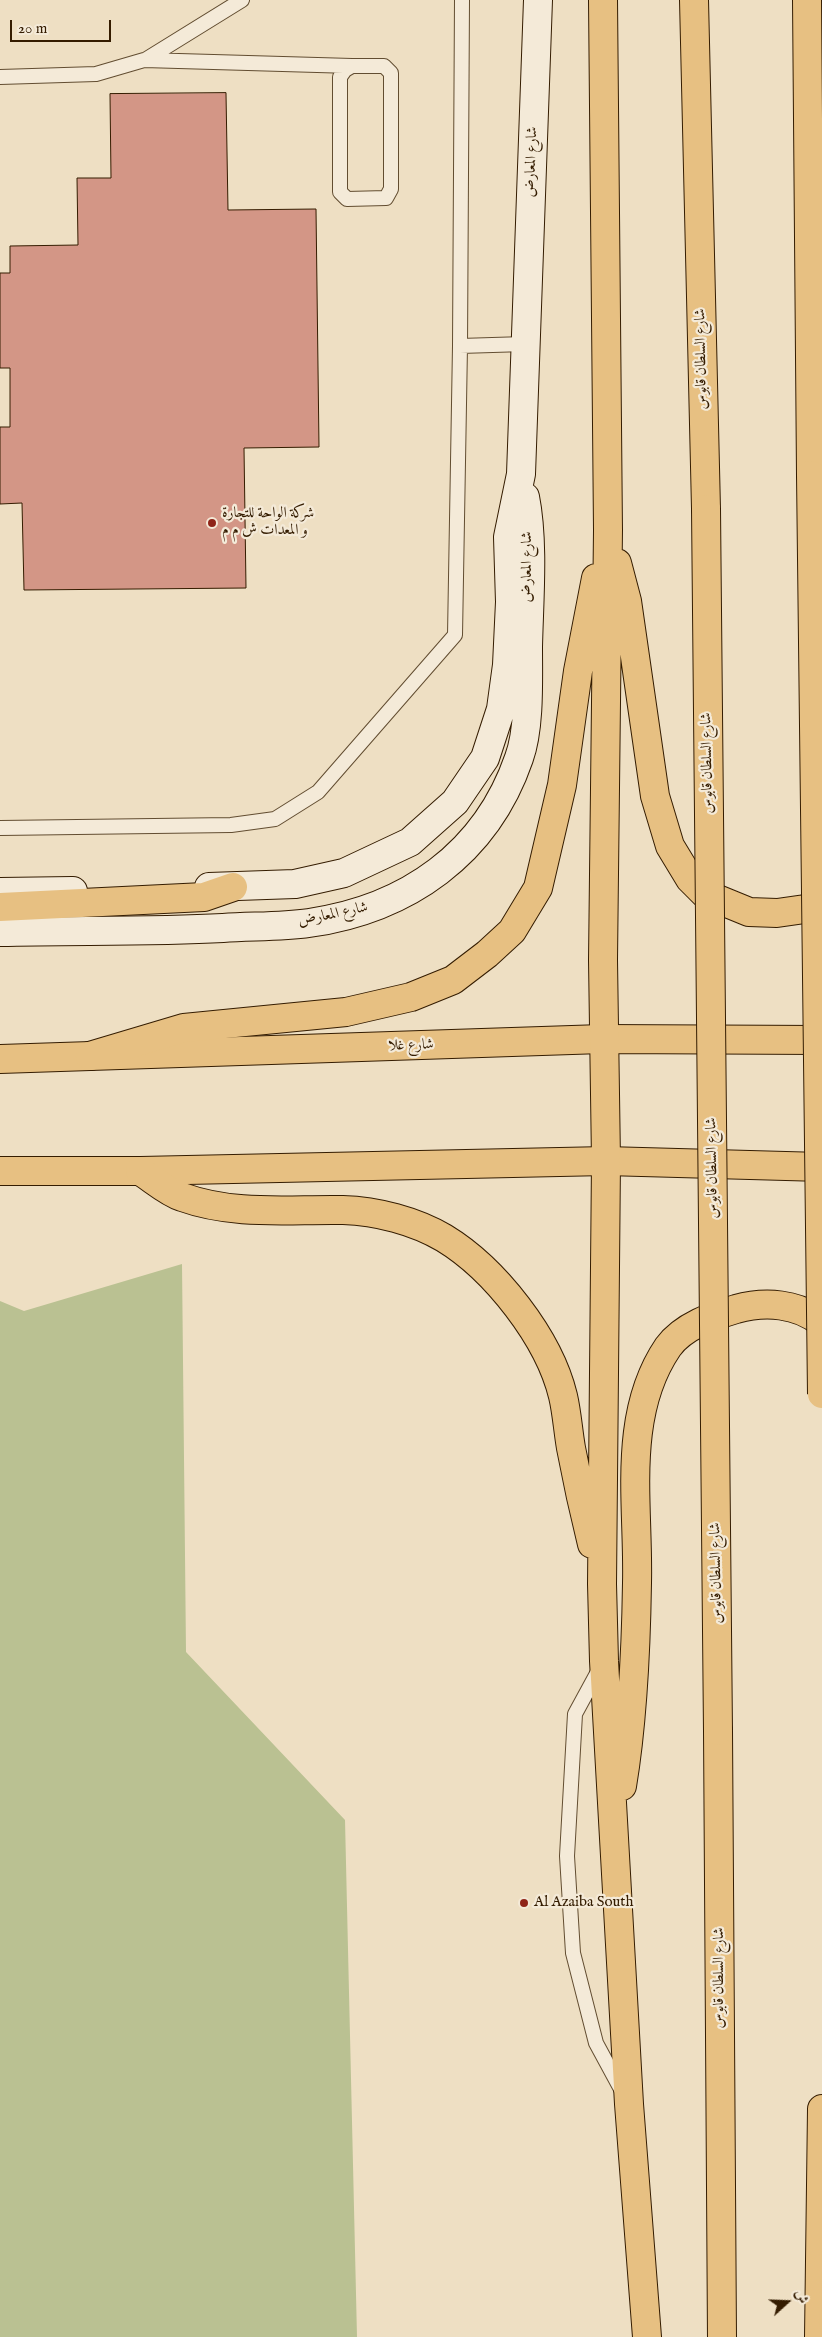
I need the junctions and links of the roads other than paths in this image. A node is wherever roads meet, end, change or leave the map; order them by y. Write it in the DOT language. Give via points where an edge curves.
graph roads {
  1 [pos="242,0"];
  2 [pos="462,0"];
  3 [pos="538,0"];
  4 [pos="603,0"];
  5 [pos="694,0"];
  6 [pos="806,0"];
  7 [pos="145,60"];
  8 [pos="352,66"];
  9 [pos="0,77"];
  10 [pos="525,344"];
  11 [pos="460,346"];
  12 [pos="520,474"];
  13 [pos="608,530"];
  14 [pos="0,828"];
  15 [pos="233,887"];
  16 [pos="0,892"];
  17 [pos="822,902"];
  18 [pos="0,907"];
  19 [pos="0,932"];
  20 [pos="602,1039"];
  21 [pos="822,1040"];
  22 [pos="90,1056"];
  23 [pos="0,1059"];
  24 [pos="606,1161"];
  25 [pos="822,1167"];
  26 [pos="140,1171"];
  27 [pos="0,1172"];
  28 [pos="822,1323"];
  29 [pos="822,1394"];
  30 [pos="602,1584"];
  31 [pos="604,1661"];
  32 [pos="614,1834"];
  33 [pos="629,2104"];
  34 [pos="822,2109"];
  35 [pos="647,2337"];
  36 [pos="722,2337"];
  37 [pos="819,2337"];
  1 -- 7 [label="lane"];
  2 -- 11 [label="lane"];
  3 -- 10 [label="main road, شارع المعارض"];
  4 -- 13 [label="main road"];
  5 -- 36 [label="main road, شارع السلطان قابوس, bridge" via="706,509"];
  6 -- 29 [label="main road, bridge"];
  7 -- 8 [label="lane"];
  7 -- 9 [label="lane" via="96,74"];
  8 -- 8 [label="lane" via="340,77 340,192 346,198 386,198 391,189 391,73 384,66"];
  10 -- 11 [label="lane"];
  10 -- 12 [label="main road, شارع المعارض"];
  11 -- 14 [label="lane" via="455,635 318,792 275,820 231,825"];
  12 -- 15 [label="main road, شارع المعارض" via="508,537 510,602 501,709 485,758 455,802 410,842 344,873 295,884"];
  12 -- 19 [label="main road, شارع المعارض" via="528,510 529,573 528,702 520,757 494,813 461,853 412,891 358,912 308,923 191,930"];
  13 -- 17 [label="main road" via="627,601 655,796 670,846 690,879 705,894 749,912 777,913 805,909"];
  13 -- 20 [label="main road"];
  13 -- 22 [label="main road" via="592,593 562,785 538,888 512,931 453,980 411,997 346,1012 184,1028"];
  15 -- 16 [label="main road, شارع المعارض"];
  15 -- 18 [label="main road" via="204,897"];
  20 -- 21 [label="main road, شارع غلا"];
  20 -- 22 [label="main road, شارع غلا"];
  20 -- 24 [label="main road"];
  22 -- 23 [label="main road, شارع غلا"];
  24 -- 25 [label="main road"];
  24 -- 26 [label="main road"];
  24 -- 30 [label="main road"];
  26 -- 27 [label="main road"];
  26 -- 30 [label="main road" via="180,1197 224,1208 268,1212 345,1210 398,1218 444,1238 484,1269 515,1305 549,1355 563,1396 581,1497"];
  28 -- 32 [label="main road" via="792,1307 756,1304 714,1316 692,1326 669,1346 652,1379 640,1418 634,1487 637,1582 629,1745"];
  30 -- 31 [label="main road"];
  31 -- 32 [label="main road"];
  31 -- 33 [label="lane" via="575,1714 567,1866 573,1953 596,2043"];
  32 -- 33 [label="main road"];
  33 -- 35 [label="main road"];
  34 -- 37 [label="main road"];
}
